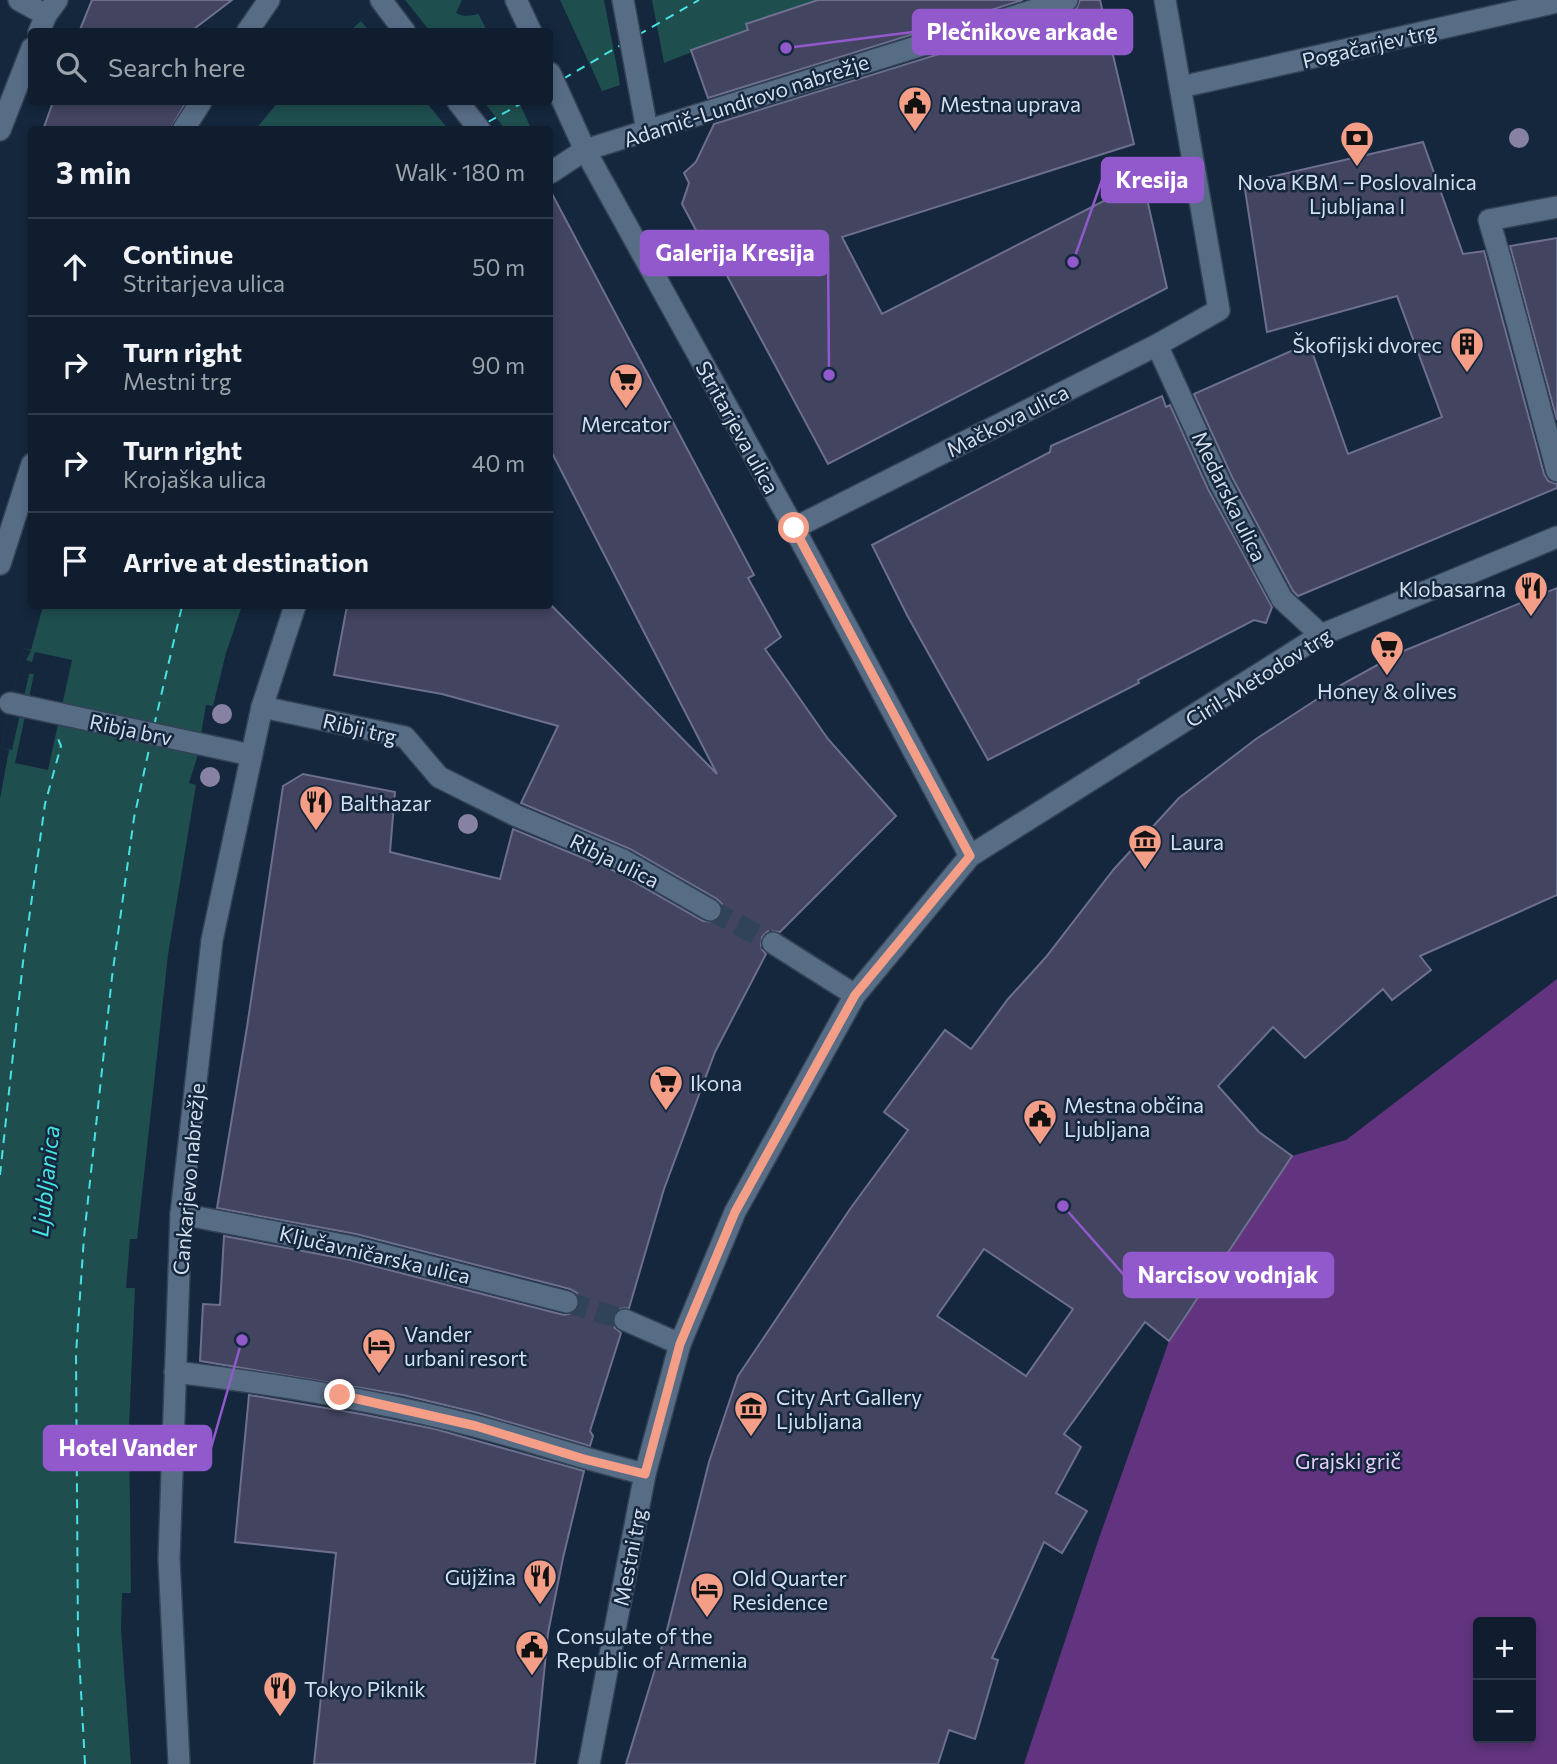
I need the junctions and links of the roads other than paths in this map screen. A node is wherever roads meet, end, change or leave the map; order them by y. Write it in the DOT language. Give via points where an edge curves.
graph roads {
  1 [pos="19,0"];
  2 [pos="269,0"];
  3 [pos="516,0"];
  4 [pos="624,0"];
  5 [pos="1067,0"];
  6 [pos="1165,0"];
  7 [pos="382,1"];
  8 [pos="1557,2"];
  9 [pos="48,15"];
  10 [pos="250,28"];
  11 [pos="402,28"];
  12 [pos="529,28"];
  13 [pos="28,58"];
  14 [pos="553,80"];
  15 [pos="1181,88"];
  16 [pos="199,105"];
  17 [pos="460,105"];
  18 [pos="186,126"];
  19 [pos="477,126"];
  20 [pos="0,130"];
  21 [pos="647,130"];
  22 [pos="585,150"];
  23 [pos="553,171"];
  24 [pos="1557,207"];
  25 [pos="1157,345"];
  26 [pos="1557,471"];
  27 [pos="28,476"];
  28 [pos="794,528"];
  29 [pos="1557,537"];
  30 [pos="0,564"];
  31 [pos="294,609"];
  32 [pos="1321,635"];
  33 [pos="10,703"];
  34 [pos="262,707"];
  35 [pos="251,755"];
  36 [pos="1049,808"];
  37 [pos="517,816"];
  38 [pos="970,856"];
  39 [pos="710,910"];
  40 [pos="773,943"];
  41 [pos="855,995"];
  42 [pos="181,1214"];
  43 [pos="567,1302"];
  44 [pos="625,1320"];
  45 [pos="680,1344"];
  46 [pos="175,1372"];
  47 [pos="645,1474"];
  48 [pos="179,1764"];
  49 [pos="589,1764"];
  1 -- 9 [label="street"];
  2 -- 10 [label="street"];
  3 -- 12 [label="street"];
  4 -- 21 [label="street"];
  5 -- 21 [label="street, Adamič-Lundrovo nabrežje"];
  6 -- 15 [label="street"];
  7 -- 11 [label="street"];
  8 -- 15 [label="street, Pogačarjev trg"];
  13 -- 20 [label="street"];
  14 -- 22 [label="street, Stritarjeva ulica"];
  15 -- 25 [label="street, Mačkova ulica" via="1219,310"];
  16 -- 18 [label="street"];
  17 -- 19 [label="street"];
  21 -- 22 [label="street, Adamič-Lundrovo nabrežje"];
  22 -- 23 [label="street"];
  22 -- 28 [label="street, Stritarjeva ulica"];
  24 -- 26 [label="street" via="1489,220"];
  25 -- 28 [label="street, Mačkova ulica"];
  25 -- 32 [label="street, Medarska ulica" via="1220,483 1282,599"];
  27 -- 30 [label="street"];
  28 -- 38 [label="street, Stritarjeva ulica"];
  29 -- 32 [label="street, Ciril-Metodov trg"];
  31 -- 34 [label="street, Cankarjevo nabrežje"];
  32 -- 36 [label="street, Ciril-Metodov trg"];
  33 -- 35 [label="street, Ribja brv"];
  34 -- 35 [label="street, Cankarjevo nabrežje"];
  34 -- 37 [label="street, Ribji trg" via="405,737 439,777"];
  35 -- 42 [label="street, Cankarjevo nabrežje" via="212,940"];
  36 -- 38 [label="street, Mestni trg"];
  37 -- 39 [label="street, Ribja ulica" via="623,860"];
  38 -- 41 [label="street, Mestni trg"];
  40 -- 41 [label="street"];
  41 -- 45 [label="street, Mestni trg" via="735,1212"];
  42 -- 43 [label="street, Ključavničarska ulica" via="353,1247"];
  42 -- 46 [label="street, Cankarjevo nabrežje"];
  44 -- 45 [label="street"];
  45 -- 47 [label="street, Mestni trg"];
  46 -- 47 [label="street" via="353,1398 476,1426"];
  46 -- 48 [label="street, Cankarjevo nabrežje" via="169,1559"];
  47 -- 49 [label="street, Mestni trg"];
}
